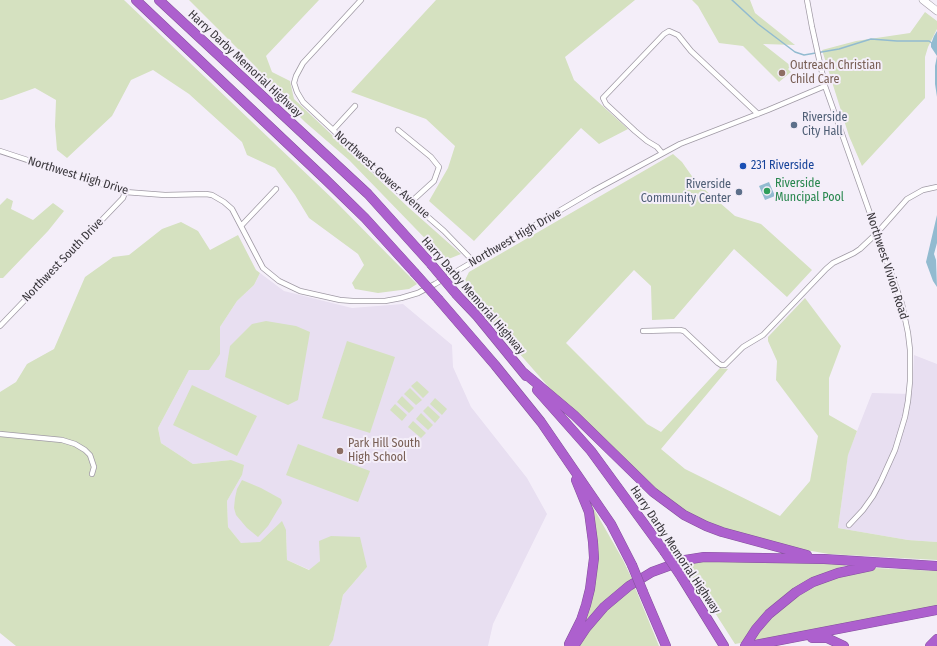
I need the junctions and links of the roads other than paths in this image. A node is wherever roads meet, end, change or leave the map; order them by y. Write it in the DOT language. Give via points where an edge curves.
graph roads {
  1 [pos="136,0"];
  2 [pos="159,0"];
  3 [pos="361,0"];
  4 [pos="808,0"];
  5 [pos="923,0"];
  6 [pos="935,9"];
  7 [pos="825,86"];
  8 [pos="355,106"];
  9 [pos="758,114"];
  10 [pos="333,130"];
  11 [pos="398,130"];
  12 [pos="0,151"];
  13 [pos="662,153"];
  14 [pos="937,187"];
  15 [pos="276,189"];
  16 [pos="124,192"];
  17 [pos="411,202"];
  18 [pos="241,226"];
  19 [pos="877,233"];
  20 [pos="474,262"];
  21 [pos="0,326"];
  22 [pos="643,331"];
  23 [pos="522,372"];
  24 [pos="0,434"];
  25 [pos="567,458"];
  26 [pos="92,474"];
  27 [pos="849,525"];
  28 [pos="824,559"];
  29 [pos="891,564"];
  30 [pos="937,566"];
  31 [pos="937,610"];
  32 [pos="791,638"];
  33 [pos="937,639"];
  34 [pos="568,646"];
  35 [pos="574,646"];
  36 [pos="666,646"];
  37 [pos="724,646"];
  38 [pos="745,646"];
  39 [pos="750,646"];
  40 [pos="844,646"];
  41 [pos="930,646"];
  1 -- 25 [label="highway, bridge" via="365,218 439,300 541,422"];
  2 -- 23 [label="highway, Harry Darby Memorial Highway, bridge" via="368,194 477,316"];
  3 -- 10 [label="street, Northwest Gower Avenue" via="308,56 296,76 295,86 300,98"];
  4 -- 7 [label="street, Northwest Vivion Road"];
  5 -- 6 [label="main road"];
  7 -- 9 [label="street, Northwest High Drive"];
  7 -- 19 [label="street, Northwest Vivion Road"];
  8 -- 10 [label="street"];
  9 -- 13 [label="street, Northwest High Drive"];
  9 -- 13 [label="street" via="691,51 678,35 673,32 664,34 603,98 606,104"];
  10 -- 17 [label="street, Northwest Gower Avenue"];
  11 -- 17 [label="street" via="431,157 439,167 434,181"];
  12 -- 16 [label="street, Northwest High Drive"];
  13 -- 20 [label="street, Northwest High Drive"];
  14 -- 19 [label="street" via="913,195"];
  15 -- 18 [label="street"];
  16 -- 18 [label="street, Northwest High Drive" via="212,195 232,209"];
  16 -- 21 [label="street, Northwest South Drive" via="123,198"];
  17 -- 20 [label="street, Northwest Gower Avenue"];
  18 -- 20 [label="street, Northwest High Drive" via="256,257 271,276 292,289 340,300 368,302 401,298 418,293"];
  19 -- 22 [label="street" via="854,253 826,269 763,335 743,347 728,363 721,365 684,331"];
  19 -- 27 [label="street, Northwest Vivion Road" via="905,317 910,350 910,384 905,418 889,466 864,510"];
  23 -- 28 [label="highway" via="574,415 653,492 684,515 722,532"];
  23 -- 37 [label="highway, Harry Darby Memorial Highway, bridge" via="591,451 664,551"];
  24 -- 26 [label="street" via="55,439 75,444 90,455 94,467"];
  25 -- 34 [label="highway" via="589,512 594,558 586,605"];
  25 -- 36 [label="highway, bridge" via="611,524 632,565"];
  28 -- 29 [label="highway"];
  28 -- 35 [label="highway" via="704,557 652,572 628,586 604,607"];
  29 -- 30 [label="highway"];
  29 -- 38 [label="highway" via="849,570 813,582 769,614"];
  31 -- 32 [label="highway"];
  32 -- 39 [label="highway"];
  32 -- 40 [label="highway" via="827,638"];
  33 -- 41 [label="highway"];
}
